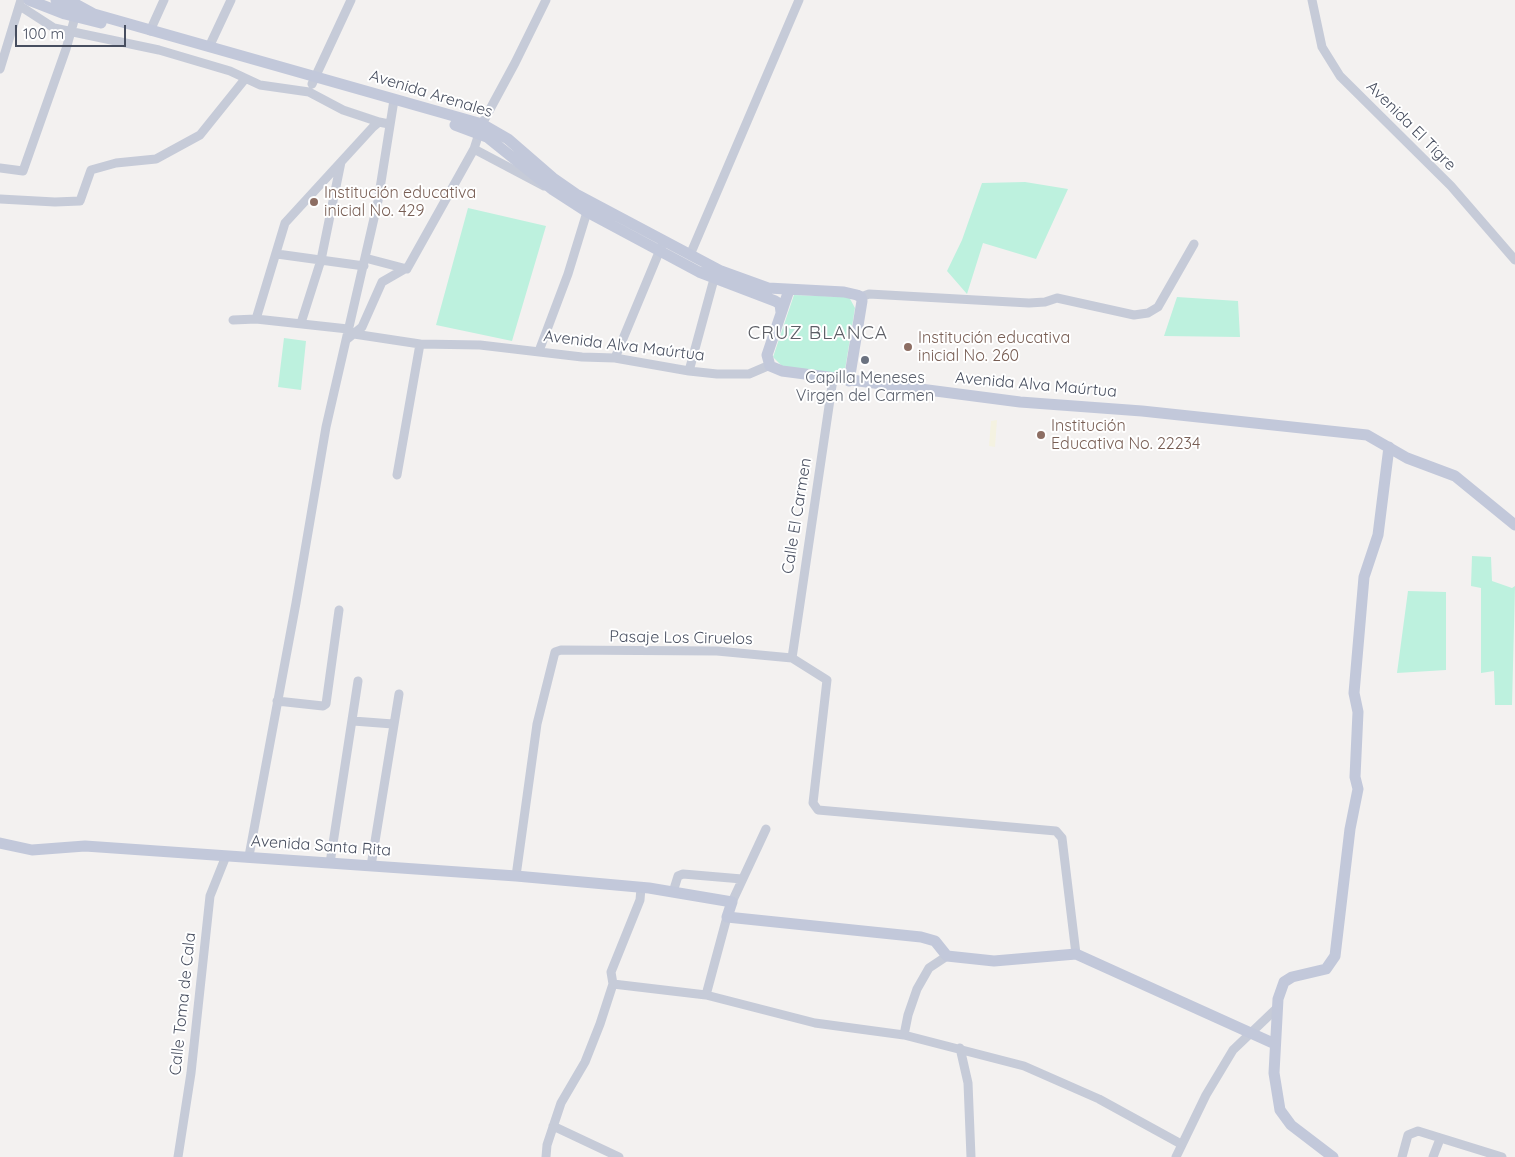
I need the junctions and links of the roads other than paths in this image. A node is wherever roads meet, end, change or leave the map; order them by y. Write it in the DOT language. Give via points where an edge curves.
graph roads {
  1 [pos="44,0"];
  2 [pos="56,0"];
  3 [pos="164,0"];
  4 [pos="231,0"];
  5 [pos="351,0"];
  6 [pos="546,0"];
  7 [pos="798,0"];
  8 [pos="1312,0"];
  9 [pos="23,2"];
  10 [pos="73,9"];
  11 [pos="91,17"];
  12 [pos="150,31"];
  13 [pos="71,32"];
  14 [pos="209,47"];
  15 [pos="0,69"];
  16 [pos="245,79"];
  17 [pos="314,81"];
  18 [pos="393,103"];
  19 [pos="384,123"];
  20 [pos="480,129"];
  21 [pos="474,149"];
  22 [pos="341,162"];
  23 [pos="0,168"];
  24 [pos="553,190"];
  25 [pos="0,199"];
  26 [pos="588,212"];
  27 [pos="1194,244"];
  28 [pos="661,246"];
  29 [pos="276,254"];
  30 [pos="690,255"];
  31 [pos="322,260"];
  32 [pos="1515,260"];
  33 [pos="364,262"];
  34 [pos="407,269"];
  35 [pos="714,279"];
  36 [pos="789,290"];
  37 [pos="861,297"];
  38 [pos="781,312"];
  39 [pos="256,319"];
  40 [pos="234,320"];
  41 [pos="301,323"];
  42 [pos="351,331"];
  43 [pos="420,344"];
  44 [pos="539,351"];
  45 [pos="615,358"];
  46 [pos="770,365"];
  47 [pos="688,371"];
  48 [pos="833,379"];
  49 [pos="849,381"];
  50 [pos="1389,447"];
  51 [pos="397,475"];
  52 [pos="1515,525"];
  53 [pos="340,610"];
  54 [pos="792,658"];
  55 [pos="358,681"];
  56 [pos="399,694"];
  57 [pos="278,701"];
  58 [pos="353,721"];
  59 [pos="394,724"];
  60 [pos="766,829"];
  61 [pos="0,843"];
  62 [pos="226,856"];
  63 [pos="249,856"];
  64 [pos="330,863"];
  65 [pos="371,866"];
  66 [pos="516,876"];
  67 [pos="742,879"];
  68 [pos="641,888"];
  69 [pos="673,892"];
  70 [pos="732,902"];
  71 [pos="728,917"];
  72 [pos="1076,954"];
  73 [pos="947,956"];
  74 [pos="613,984"];
  75 [pos="706,995"];
  76 [pos="1277,1008"];
  77 [pos="1249,1033"];
  78 [pos="904,1035"];
  79 [pos="1275,1044"];
  80 [pos="960,1048"];
  81 [pos="553,1126"];
  82 [pos="1440,1138"];
  83 [pos="1181,1144"];
  84 [pos="607,1155"];
  85 [pos="178,1157"];
  86 [pos="546,1157"];
  87 [pos="618,1157"];
  88 [pos="971,1157"];
  89 [pos="1176,1157"];
  90 [pos="1333,1157"];
  91 [pos="1402,1157"];
  92 [pos="1432,1157"];
  93 [pos="1502,1157"];
  1 -- 10 [label="street"];
  2 -- 10 [label="street"];
  3 -- 12 [label="street"];
  4 -- 14 [label="street"];
  5 -- 17 [label="street"];
  6 -- 20 [label="street"];
  7 -- 30 [label="street"];
  8 -- 32 [label="street, Avenida El Tigre" via="1322,48 1340,76 1451,186"];
  9 -- 10 [label="street, Avenida Arenales"];
  9 -- 13 [label="street" via="54,28"];
  9 -- 15 [label="street"];
  10 -- 11 [label="street, Avenida Arenales"];
  10 -- 11 [label="street, Avenida Arenales"];
  10 -- 13 [label="street"];
  11 -- 12 [label="street, Avenida Arenales"];
  11 -- 17 [label="street"];
  12 -- 14 [label="street, Avenida Arenales"];
  13 -- 16 [label="street" via="159,50 230,71"];
  13 -- 23 [label="street" via="22,171"];
  14 -- 17 [label="street, Avenida Arenales"];
  16 -- 19 [label="street" via="309,92 344,110"];
  16 -- 25 [label="street" via="200,135 156,159 116,163 91,170 80,201"];
  17 -- 18 [label="street, Avenida Arenales"];
  18 -- 19 [label="street"];
  18 -- 20 [label="street, Avenida Arenales"];
  19 -- 22 [label="street"];
  19 -- 33 [label="street" via="378,200"];
  20 -- 21 [label="street"];
  20 -- 24 [label="street, Avenida Arenales"];
  20 -- 28 [label="street, Avenida Arenales" via="508,139 553,178"];
  21 -- 24 [label="street"];
  21 -- 34 [label="street"];
  22 -- 29 [label="street" via="285,223"];
  22 -- 31 [label="street"];
  24 -- 26 [label="street, Avenida Arenales"];
  26 -- 28 [label="street, Avenida Arenales"];
  26 -- 44 [label="street"];
  27 -- 37 [label="street" via="1158,307 1148,313 1134,315 1057,298 1029,303 869,294"];
  28 -- 30 [label="street, Avenida Arenales"];
  28 -- 35 [label="street, Avenida Arenales"];
  28 -- 45 [label="street"];
  29 -- 31 [label="street"];
  29 -- 39 [label="street"];
  30 -- 36 [label="street, Avenida Arenales" via="721,271 768,288"];
  31 -- 33 [label="street"];
  31 -- 41 [label="street"];
  33 -- 34 [label="street"];
  33 -- 42 [label="street"];
  34 -- 42 [label="street" via="382,282 362,327"];
  35 -- 38 [label="street, Avenida Arenales" via="776,302 780,304"];
  35 -- 47 [label="street"];
  36 -- 37 [label="street, Avenida Arenales" via="844,292"];
  36 -- 38 [label="street"];
  37 -- 49 [label="street"];
  38 -- 46 [label="street" via="767,355"];
  39 -- 40 [label="street, Avenida Alva Maúrtua"];
  39 -- 41 [label="street, Avenida Alva Maúrtua"];
  41 -- 42 [label="street, Avenida Alva Maúrtua"];
  42 -- 43 [label="street, Avenida Alva Maúrtua"];
  42 -- 57 [label="street" via="346,340 326,427"];
  43 -- 44 [label="street, Avenida Alva Maúrtua" via="480,345"];
  43 -- 51 [label="street"];
  44 -- 45 [label="street, Avenida Alva Maúrtua"];
  45 -- 47 [label="street, Avenida Alva Maúrtua"];
  46 -- 47 [label="street, Avenida Alva Maúrtua" via="745,375"];
  46 -- 48 [label="street, Avenida Alva Maúrtua" via="782,371"];
  48 -- 49 [label="street, Avenida Alva Maúrtua"];
  48 -- 54 [label="street, Calle El Carmen"];
  49 -- 50 [label="street, Avenida Alva Maúrtua" via="1020,402 1142,411 1367,435"];
  50 -- 52 [label="street, Avenida Alva Maúrtua" via="1407,458 1455,476"];
  50 -- 76 [label="street" via="1378,535 1364,577 1354,693 1358,712 1355,777 1358,789 1335,956 1326,969 1284,982"];
  53 -- 57 [label="street" via="326,704"];
  54 -- 66 [label="street, Pasaje Los Ciruelos" via="717,651 557,651 553,656 537,724"];
  54 -- 72 [label="street, Pasaje Los Ciruelos" via="827,680 813,803 818,810 1056,831 1062,838"];
  55 -- 58 [label="street"];
  56 -- 59 [label="street"];
  57 -- 63 [label="street"];
  58 -- 59 [label="street"];
  58 -- 64 [label="street"];
  59 -- 65 [label="street"];
  60 -- 67 [label="street"];
  61 -- 62 [label="street, Avenida Santa Rita" via="32,850 83,846"];
  62 -- 63 [label="street, Avenida Santa Rita"];
  62 -- 85 [label="street, Calle Toma de Cala" via="210,896 191,1073"];
  63 -- 64 [label="street, Avenida Santa Rita"];
  64 -- 65 [label="street, Avenida Santa Rita"];
  65 -- 66 [label="street, Avenida Santa Rita"];
  66 -- 68 [label="street, Avenida Santa Rita"];
  67 -- 69 [label="street" via="682,874 678,876"];
  67 -- 70 [label="street"];
  68 -- 69 [label="street, Avenida Santa Rita"];
  68 -- 74 [label="street" via="640,900 610,972"];
  69 -- 70 [label="street, Avenida Santa Rita"];
  70 -- 71 [label="street"];
  71 -- 73 [label="street" via="921,938 935,941"];
  71 -- 75 [label="street"];
  72 -- 73 [label="street" via="994,961"];
  72 -- 77 [label="street"];
  73 -- 78 [label="street" via="929,968 917,988"];
  74 -- 75 [label="street"];
  74 -- 81 [label="street" via="585,1062 561,1103"];
  75 -- 78 [label="street" via="816,1023"];
  76 -- 77 [label="street"];
  76 -- 79 [label="street"];
  77 -- 79 [label="street"];
  77 -- 83 [label="street" via="1228,1058"];
  78 -- 80 [label="street"];
  79 -- 90 [label="street" via="1274,1073 1280,1110 1285,1119"];
  80 -- 83 [label="street" via="1024,1066 1099,1099"];
  80 -- 88 [label="street" via="968,1083"];
  81 -- 84 [label="street"];
  81 -- 86 [label="street"];
  82 -- 91 [label="street" via="1413,1132 1408,1135"];
  82 -- 92 [label="street"];
  82 -- 93 [label="street"];
  83 -- 89 [label="street"];
  84 -- 87 [label="street"];
}
